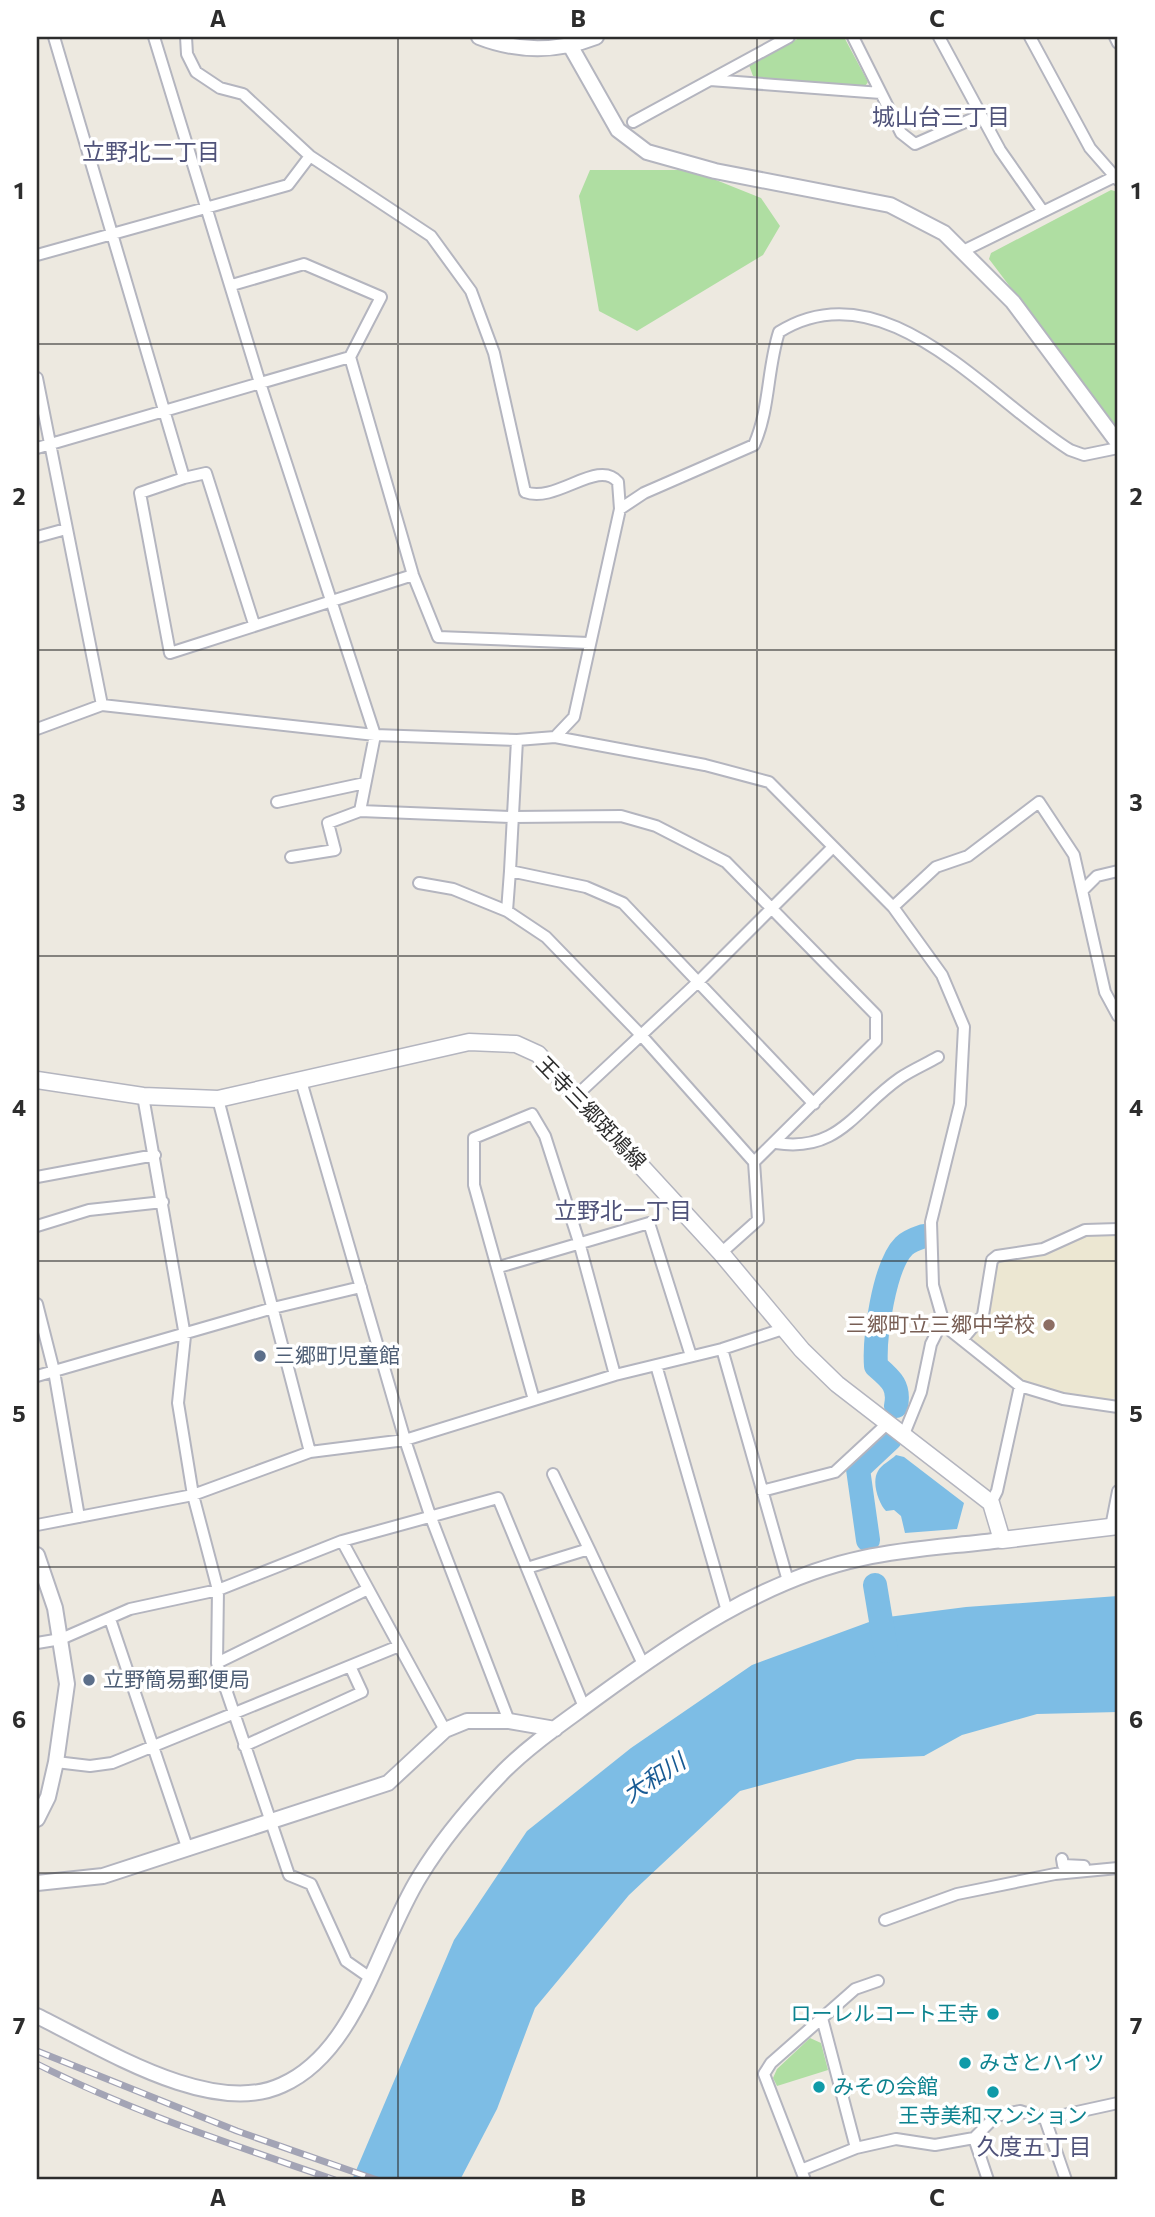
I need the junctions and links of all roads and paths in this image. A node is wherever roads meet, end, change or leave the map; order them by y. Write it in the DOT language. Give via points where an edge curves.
graph roads {
  1 [pos="54,37"];
  2 [pos="154,37"];
  3 [pos="186,37"];
  4 [pos="479,37"];
  5 [pos="596,37"];
  6 [pos="789,37"];
  7 [pos="853,37"];
  8 [pos="939,37"];
  9 [pos="1030,37"];
  10 [pos="1115,37"];
  11 [pos="1118,43"];
  12 [pos="571,47"];
  13 [pos="710,80"];
  14 [pos="881,93"];
  15 [pos="981,115"];
  16 [pos="633,122"];
  17 [pos="310,156"];
  18 [pos="1117,178"];
  19 [pos="207,207"];
  20 [pos="1042,210"];
  21 [pos="112,233"];
  22 [pos="963,251"];
  23 [pos="37,255"];
  24 [pos="232,285"];
  25 [pos="350,356"];
  26 [pos="37,377"];
  27 [pos="260,383"];
  28 [pos="166,410"];
  29 [pos="49,445"];
  30 [pos="1118,445"];
  31 [pos="37,448"];
  32 [pos="184,478"];
  33 [pos="620,509"];
  34 [pos="66,529"];
  35 [pos="37,537"];
  36 [pos="414,575"];
  37 [pos="332,598"];
  38 [pos="254,624"];
  39 [pos="589,643"];
  40 [pos="102,705"];
  41 [pos="37,729"];
  42 [pos="375,735"];
  43 [pos="555,737"];
  44 [pos="517,740"];
  45 [pos="365,783"];
  46 [pos="277,802"];
  47 [pos="359,811"];
  48 [pos="513,817"];
  49 [pos="832,848"];
  50 [pos="291,857"];
  51 [pos="510,871"];
  52 [pos="1118,871"];
  53 [pos="419,883"];
  54 [pos="1084,889"];
  55 [pos="892,907"];
  56 [pos="771,908"];
  57 [pos="507,911"];
  58 [pos="699,981"];
  59 [pos="1118,1016"];
  60 [pos="641,1035"];
  61 [pos="938,1057"];
  62 [pos="37,1080"];
  63 [pos="301,1081"];
  64 [pos="578,1094"];
  65 [pos="143,1097"];
  66 [pos="218,1099"];
  67 [pos="814,1104"];
  68 [pos="776,1143"];
  69 [pos="155,1155"];
  70 [pos="754,1162"];
  71 [pos="37,1177"];
  72 [pos="163,1202"];
  73 [pos="37,1226"];
  74 [pos="1118,1229"];
  75 [pos="579,1242"];
  76 [pos="721,1253"];
  77 [pos="499,1267"];
  78 [pos="361,1287"];
  79 [pos="37,1304"];
  80 [pos="273,1308"];
  81 [pos="943,1320"];
  82 [pos="783,1329"];
  83 [pos="185,1336"];
  84 [pos="961,1340"];
  85 [pos="722,1349"];
  86 [pos="691,1356"];
  87 [pos="656,1365"];
  88 [pos="54,1371"];
  89 [pos="615,1375"];
  90 [pos="37,1377"];
  91 [pos="1020,1386"];
  92 [pos="534,1400"];
  93 [pos="1118,1408"];
  94 [pos="889,1422"];
  95 [pos="904,1434"];
  96 [pos="405,1440"];
  97 [pos="310,1452"];
  98 [pos="554,1474"];
  99 [pos="762,1491"];
  100 [pos="1118,1491"];
  101 [pos="193,1495"];
  102 [pos="991,1503"];
  103 [pos="430,1515"];
  104 [pos="79,1517"];
  105 [pos="37,1525"];
  106 [pos="1115,1526"];
  107 [pos="1002,1540"];
  108 [pos="342,1541"];
  109 [pos="589,1549"];
  110 [pos="37,1555"];
  111 [pos="527,1568"];
  112 [pos="788,1581"];
  113 [pos="368,1589"];
  114 [pos="218,1590"];
  115 [pos="727,1611"];
  116 [pos="110,1619"];
  117 [pos="61,1639"];
  118 [pos="37,1643"];
  119 [pos="399,1646"];
  120 [pos="217,1663"];
  121 [pos="643,1664"];
  122 [pos="350,1666"];
  123 [pos="584,1707"];
  124 [pos="233,1713"];
  125 [pos="509,1721"];
  126 [pos="555,1729"];
  127 [pos="444,1730"];
  128 [pos="244,1746"];
  129 [pos="151,1749"];
  130 [pos="56,1762"];
  131 [pos="37,1819"];
  132 [pos="271,1824"];
  133 [pos="188,1850"];
  134 [pos="1062,1859"];
  135 [pos="1118,1868"];
  136 [pos="37,1883"];
  137 [pos="885,1920"];
  138 [pos="369,1977"];
  139 [pos="878,1981"];
  140 [pos="37,2016"];
  141 [pos="822,2018"];
  142 [pos="1118,2103"];
  143 [pos="1045,2119"];
  144 [pos="974,2138"];
  145 [pos="856,2148"];
  146 [pos="803,2175"];
  147 [pos="988,2180"];
  148 [pos="1066,2180"];
  1 -- 21 [label="street"];
  2 -- 19 [label="street"];
  3 -- 17 [label="street" via="187,54 196,72 220,88 243,94"];
  4 -- 12 [label="street" via="507,48"];
  5 -- 12 [label="street"];
  6 -- 13 [label="street"];
  7 -- 14 [label="street"];
  8 -- 15 [label="street"];
  9 -- 18 [label="street" via="1090,148"];
  10 -- 11 [label="street"];
  12 -- 22 [label="street" via="618,130 647,152 715,171 890,205 944,233"];
  13 -- 14 [label="street"];
  13 -- 16 [label="street"];
  14 -- 15 [label="street" via="901,133 915,144"];
  15 -- 20 [label="street"];
  17 -- 19 [label="street" via="288,185"];
  17 -- 33 [label="street" via="430,236 471,291 494,353 525,492 554,493 606,474 618,482"];
  18 -- 20 [label="street"];
  19 -- 21 [label="street"];
  19 -- 24 [label="street"];
  20 -- 22 [label="street"];
  21 -- 23 [label="street"];
  21 -- 28 [label="street"];
  22 -- 30 [label="street" via="1013,302"];
  24 -- 25 [label="street" via="304,264 381,297"];
  24 -- 27 [label="street"];
  25 -- 27 [label="street"];
  25 -- 36 [label="street"];
  26 -- 29 [label="street"];
  27 -- 28 [label="street"];
  27 -- 37 [label="street"];
  28 -- 29 [label="street"];
  28 -- 32 [label="street"];
  29 -- 31 [label="street"];
  29 -- 34 [label="street"];
  30 -- 33 [label="street" via="1084,455 1070,450 948,356 914,336 846,311 792,323 779,332 762,427 754,444 644,493"];
  32 -- 38 [label="street" via="206,473"];
  32 -- 38 [label="street" via="140,493 170,653"];
  33 -- 39 [label="street"];
  34 -- 35 [label="street"];
  34 -- 40 [label="street"];
  36 -- 37 [label="street"];
  36 -- 39 [label="street" via="438,637"];
  37 -- 38 [label="street"];
  37 -- 42 [label="street"];
  39 -- 43 [label="street" via="574,718"];
  40 -- 41 [label="street"];
  40 -- 42 [label="street"];
  42 -- 44 [label="street"];
  42 -- 45 [label="street"];
  43 -- 44 [label="street"];
  43 -- 49 [label="street" via="769,782"];
  44 -- 48 [label="street"];
  45 -- 46 [label="street"];
  45 -- 47 [label="street"];
  47 -- 48 [label="street"];
  47 -- 50 [label="street" via="328,823 335,850"];
  48 -- 51 [label="street"];
  48 -- 56 [label="street" via="621,816 656,826 726,862"];
  49 -- 55 [label="street"];
  49 -- 56 [label="street"];
  51 -- 57 [label="street"];
  51 -- 58 [label="street" via="586,887 623,903"];
  52 -- 54 [label="street" via="1097,876"];
  53 -- 57 [label="street" via="453,889"];
  54 -- 55 [label="street" via="1074,855 1039,802 968,856 936,867"];
  54 -- 59 [label="street" via="1105,992"];
  55 -- 81 [label="street" via="942,975 964,1027 960,1104 932,1222 933,1285"];
  56 -- 58 [label="street"];
  56 -- 67 [label="street" via="876,1015 876,1041"];
  57 -- 60 [label="street" via="546,937"];
  58 -- 60 [label="street"];
  58 -- 67 [label="street"];
  60 -- 64 [label="street"];
  60 -- 70 [label="street"];
  61 -- 68 [label="street" via="899,1079 835,1136 799,1147"];
  62 -- 65 [label="main road, 王寺三郷斑鳩線"];
  63 -- 64 [label="main road, 王寺三郷斑鳩線" via="469,1042 497,1041 538,1054"];
  63 -- 66 [label="main road, 王寺三郷斑鳩線"];
  63 -- 78 [label="street"];
  64 -- 76 [label="main road, 王寺三郷斑鳩線"];
  65 -- 66 [label="main road, 王寺三郷斑鳩線"];
  65 -- 69 [label="street"];
  66 -- 80 [label="street"];
  67 -- 68 [label="street"];
  68 -- 70 [label="street"];
  69 -- 71 [label="street"];
  69 -- 72 [label="street"];
  70 -- 76 [label="street" via="758,1220"];
  72 -- 73 [label="street" via="89,1210"];
  72 -- 83 [label="street"];
  74 -- 84 [label="street" via="1085,1230 1043,1249 997,1256 992,1260 983,1315"];
  75 -- 77 [label="street"];
  75 -- 77 [label="street" via="545,1136 532,1114 474,1138 474,1185"];
  75 -- 86 [label="street" via="649,1223"];
  75 -- 89 [label="street"];
  76 -- 82 [label="main road, 王寺三郷斑鳩線"];
  77 -- 92 [label="street"];
  78 -- 80 [label="street"];
  78 -- 96 [label="street"];
  79 -- 88 [label="street"];
  80 -- 83 [label="street"];
  80 -- 97 [label="street"];
  81 -- 84 [label="street"];
  81 -- 95 [label="street" via="931,1344 921,1392"];
  82 -- 85 [label="street"];
  82 -- 94 [label="main road, 王寺三郷斑鳩線" via="837,1384"];
  83 -- 88 [label="street"];
  83 -- 101 [label="street" via="178,1403"];
  84 -- 91 [label="street"];
  85 -- 86 [label="street"];
  85 -- 99 [label="street"];
  86 -- 87 [label="street"];
  87 -- 89 [label="street"];
  87 -- 115 [label="street"];
  88 -- 90 [label="street"];
  88 -- 104 [label="street"];
  89 -- 92 [label="street"];
  91 -- 93 [label="street"];
  91 -- 102 [label="street" via="998,1491"];
  92 -- 96 [label="street"];
  94 -- 95 [label="main road, 王寺三郷斑鳩線"];
  94 -- 99 [label="street" via="835,1472"];
  95 -- 102 [label="main road, 王寺三郷斑鳩線"];
  96 -- 97 [label="street"];
  96 -- 103 [label="street"];
  97 -- 101 [label="street"];
  98 -- 109 [label="street"];
  99 -- 112 [label="street"];
  100 -- 106 [label="street"];
  101 -- 104 [label="street"];
  101 -- 114 [label="street"];
  102 -- 107 [label="main road"];
  103 -- 108 [label="street"];
  103 -- 111 [label="street" via="498,1497"];
  103 -- 125 [label="street"];
  104 -- 105 [label="street"];
  106 -- 107 [label="main road"];
  107 -- 112 [label="street" via="863,1558"];
  108 -- 113 [label="street"];
  108 -- 114 [label="street"];
  109 -- 111 [label="street"];
  109 -- 121 [label="street"];
  110 -- 117 [label="street"];
  111 -- 123 [label="street"];
  112 -- 115 [label="street"];
  113 -- 119 [label="street"];
  113 -- 120 [label="street"];
  114 -- 116 [label="street" via="130,1609"];
  114 -- 120 [label="street"];
  115 -- 121 [label="street"];
  116 -- 117 [label="street"];
  116 -- 129 [label="street"];
  117 -- 118 [label="street"];
  117 -- 130 [label="street" via="67,1684"];
  119 -- 122 [label="street"];
  119 -- 127 [label="street"];
  120 -- 124 [label="street"];
  121 -- 123 [label="street"];
  122 -- 124 [label="street"];
  122 -- 128 [label="street" via="362,1692"];
  123 -- 126 [label="street"];
  124 -- 128 [label="street"];
  124 -- 129 [label="street"];
  125 -- 126 [label="street"];
  125 -- 127 [label="street" via="467,1721"];
  126 -- 138 [label="street" via="506,1770 448,1835 397,1917"];
  127 -- 132 [label="street" via="388,1783"];
  128 -- 132 [label="street"];
  129 -- 130 [label="street" via="112,1763"];
  129 -- 133 [label="street"];
  130 -- 131 [label="street"];
  132 -- 133 [label="street"];
  132 -- 138 [label="street" via="289,1875 311,1884 346,1961"];
  133 -- 136 [label="street" via="103,1876"];
  134 -- 135 [label="street" via="1063,1865"];
  135 -- 137 [label="street" via="1055,1874 957,1894"];
  138 -- 140 [label="street" via="346,2026 319,2062 279,2087 255,2092 225,2093 170,2080"];
  139 -- 141 [label="street" via="855,1989"];
  141 -- 145 [label="street"];
  141 -- 146 [label="street" via="764,2074"];
  142 -- 143 [label="street"];
  143 -- 144 [label="street" via="1020,2110 996,2116"];
  143 -- 148 [label="street"];
  144 -- 145 [label="street" via="935,2145 896,2139"];
  144 -- 147 [label="street"];
  145 -- 146 [label="street"];
}
